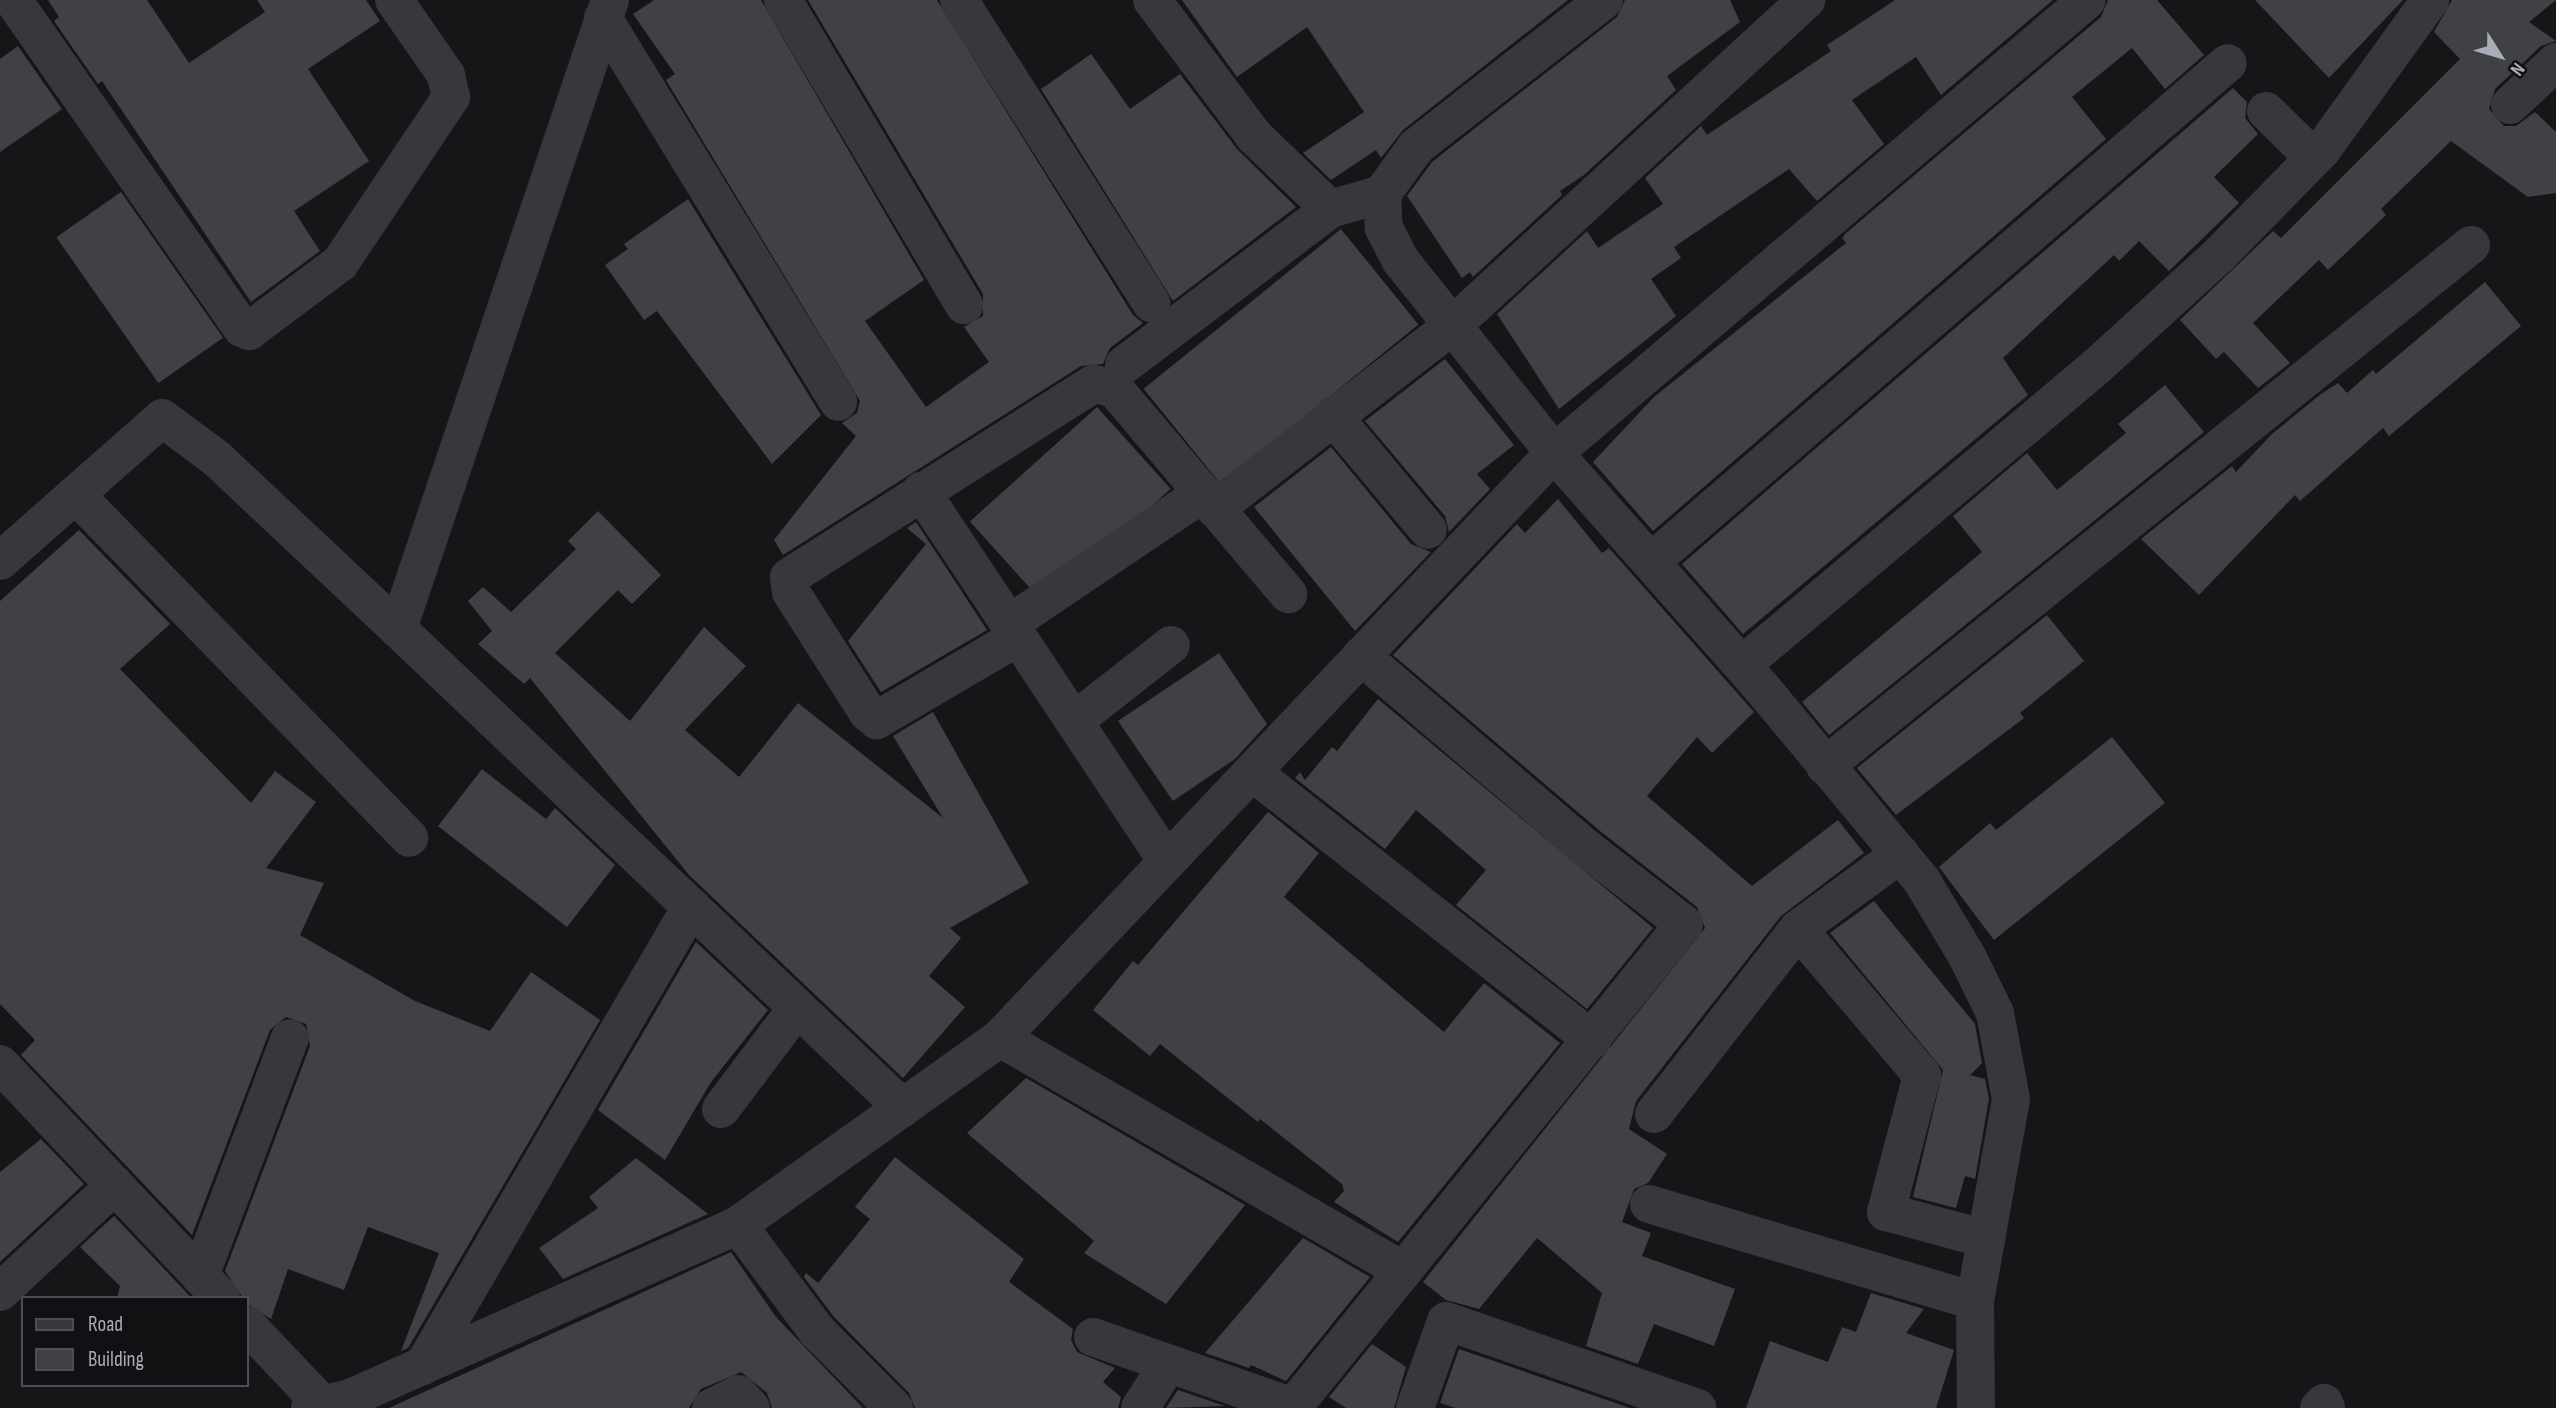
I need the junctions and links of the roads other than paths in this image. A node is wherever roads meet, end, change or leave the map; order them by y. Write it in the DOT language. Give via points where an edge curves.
graph roads {
  1 [pos="13,0"];
  2 [pos="394,0"];
  3 [pos="783,0"];
  4 [pos="958,0"];
  5 [pos="1152,0"];
  6 [pos="1807,0"];
  7 [pos="2087,0"];
  8 [pos="2430,0"];
  9 [pos="1585,6"];
  10 [pos="606,9"];
  11 [pos="2556,62"];
  12 [pos="2228,63"];
  13 [pos="2510,105"];
  14 [pos="2266,111"];
  15 [pos="2314,158"];
  16 [pos="1381,194"];
  17 [pos="1330,209"];
  18 [pos="2471,245"];
  19 [pos="1151,303"];
  20 [pos="964,305"];
  21 [pos="1452,325"];
  22 [pos="1124,365"];
  23 [pos="838,402"];
  24 [pos="1333,416"];
  25 [pos="1554,453"];
  26 [pos="921,491"];
  27 [pos="76,495"];
  28 [pos="1209,501"];
  29 [pos="1428,530"];
  30 [pos="0,561"];
  31 [pos="1652,561"];
  32 [pos="1288,594"];
  33 [pos="398,629"];
  34 [pos="1013,630"];
  35 [pos="1171,646"];
  36 [pos="1361,656"];
  37 [pos="1742,664"];
  38 [pos="1074,721"];
  39 [pos="1825,766"];
  40 [pos="1252,772"];
  41 [pos="409,838"];
  42 [pos="1900,854"];
  43 [pos="1167,861"];
  44 [pos="691,907"];
  45 [pos="1798,929"];
  46 [pos="797,1008"];
  47 [pos="290,1038"];
  48 [pos="1000,1038"];
  49 [pos="1592,1040"];
  50 [pos="0,1064"];
  51 [pos="903,1108"];
  52 [pos="721,1109"];
  53 [pos="1654,1114"];
  54 [pos="115,1185"];
  55 [pos="1649,1204"];
  56 [pos="738,1225"];
  57 [pos="1986,1239"];
  58 [pos="1404,1271"];
  59 [pos="211,1287"];
  60 [pos="0,1293"];
  61 [pos="1975,1301"];
  62 [pos="248,1326"];
  63 [pos="1093,1337"];
  64 [pos="1168,1364"];
  65 [pos="423,1366"];
  66 [pos="335,1405"];
  67 [pos="711,1408"];
  68 [pos="751,1408"];
  69 [pos="894,1408"];
  70 [pos="1140,1408"];
  71 [pos="1294,1408"];
  72 [pos="1415,1408"];
  73 [pos="1697,1408"];
  74 [pos="1976,1408"];
  75 [pos="2319,1408"];
  76 [pos="2326,1408"];
  1 -- 2 [label="street" via="242,328 249,331 340,263 451,97 446,75"];
  3 -- 20 [label="street"];
  4 -- 19 [label="street"];
  5 -- 17 [label="street" via="1254,136"];
  6 -- 21 [label="street"];
  7 -- 25 [label="street"];
  8 -- 15 [label="street"];
  9 -- 16 [label="street" via="1416,147"];
  10 -- 23 [label="street"];
  10 -- 33 [label="street"];
  11 -- 13 [label="street"];
  12 -- 31 [label="street"];
  14 -- 15 [label="street"];
  15 -- 37 [label="street" via="2219,255 2097,366"];
  16 -- 17 [label="street"];
  16 -- 21 [label="street" via="1384,228 1401,261"];
  17 -- 22 [label="street"];
  18 -- 39 [label="street"];
  21 -- 24 [label="street"];
  21 -- 25 [label="street"];
  24 -- 28 [label="street"];
  24 -- 29 [label="street"];
  25 -- 31 [label="street"];
  25 -- 36 [label="street"];
  26 -- 28 [label="street" via="1093,384 1105,383"];
  26 -- 34 [label="street"];
  26 -- 34 [label="street" via="789,577 790,592 861,702 872,717 883,718"];
  27 -- 30 [label="street"];
  27 -- 33 [label="street" via="162,418 216,458"];
  27 -- 41 [label="street"];
  28 -- 32 [label="street"];
  28 -- 34 [label="street"];
  31 -- 37 [label="street"];
  33 -- 44 [label="street"];
  34 -- 38 [label="street"];
  35 -- 38 [label="street"];
  36 -- 40 [label="street"];
  36 -- 49 [label="street" via="1586,848 1684,925"];
  37 -- 39 [label="street"];
  38 -- 43 [label="street"];
  39 -- 42 [label="street"];
  40 -- 43 [label="street"];
  40 -- 49 [label="street"];
  42 -- 45 [label="street"];
  42 -- 57 [label="street" via="1929,892 1995,1013 2011,1099"];
  43 -- 48 [label="street"];
  44 -- 46 [label="street"];
  44 -- 65 [label="street"];
  45 -- 53 [label="street"];
  45 -- 57 [label="street" via="1922,1075 1886,1212"];
  46 -- 51 [label="street"];
  46 -- 52 [label="street"];
  47 -- 59 [label="street"];
  48 -- 51 [label="street"];
  48 -- 58 [label="street"];
  49 -- 58 [label="street"];
  50 -- 54 [label="street"];
  51 -- 56 [label="street"];
  54 -- 59 [label="street"];
  54 -- 60 [label="street"];
  55 -- 61 [label="street"];
  56 -- 65 [label="street"];
  56 -- 69 [label="street" via="817,1331"];
  57 -- 61 [label="street"];
  58 -- 71 [label="street"];
  61 -- 74 [label="street"];
  62 -- 66 [label="street"];
  63 -- 64 [label="street"];
  64 -- 70 [label="street"];
  64 -- 71 [label="street"];
  65 -- 66 [label="street"];
  67 -- 68 [label="street" via="738,1394"];
  72 -- 73 [label="street" via="1446,1321"];
  75 -- 76 [label="street" via="2325,1404"];
}
